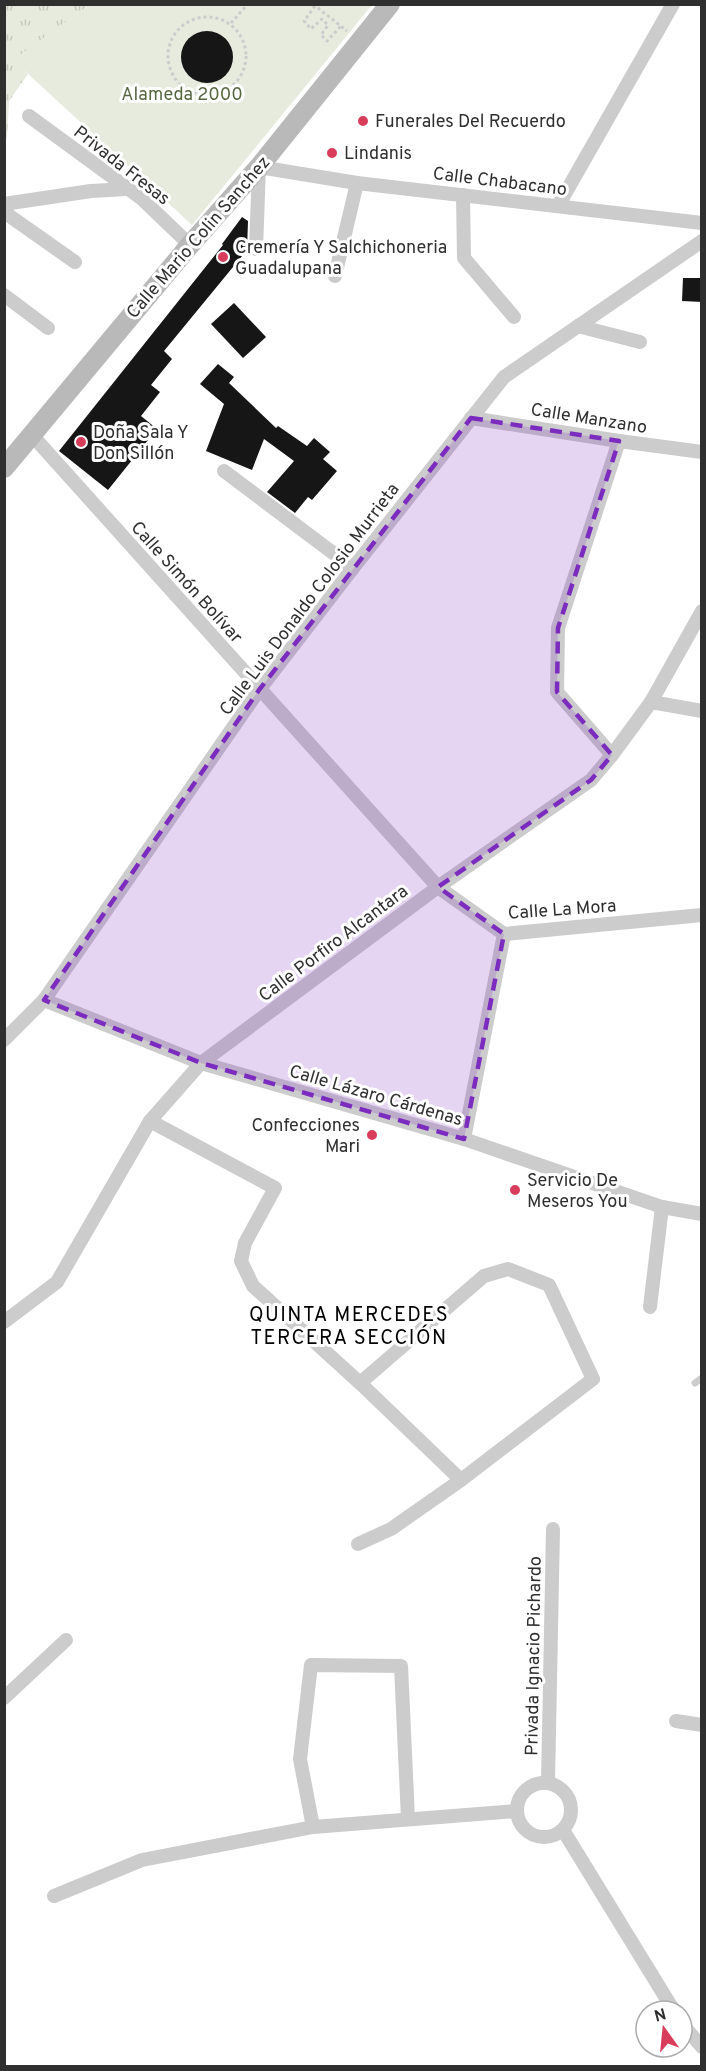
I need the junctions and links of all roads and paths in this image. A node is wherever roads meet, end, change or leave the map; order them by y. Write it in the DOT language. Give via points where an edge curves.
graph roads {
  1 [pos="248,4"];
  2 [pos="390,4"];
  3 [pos="673,4"];
  4 [pos="314,5"];
  5 [pos="337,23"];
  6 [pos="231,24"];
  7 [pos="341,26"];
  8 [pos="28,117"];
  9 [pos="259,167"];
  10 [pos="357,183"];
  11 [pos="127,189"];
  12 [pos="463,195"];
  13 [pos="4,204"];
  14 [pos="558,206"];
  15 [pos="4,212"];
  16 [pos="702,223"];
  17 [pos="702,241"];
  18 [pos="190,245"];
  19 [pos="256,249"];
  20 [pos="75,262"];
  21 [pos="335,276"];
  22 [pos="4,295"];
  23 [pos="514,318"];
  24 [pos="578,326"];
  25 [pos="48,328"];
  26 [pos="640,342"];
  27 [pos="471,418"];
  28 [pos="31,434"];
  29 [pos="619,441"];
  30 [pos="702,452"];
  31 [pos="7,460"];
  32 [pos="224,471"];
  33 [pos="353,568"];
  34 [pos="702,611"];
  35 [pos="259,690"];
  36 [pos="651,702"];
  37 [pos="702,711"];
  38 [pos="612,755"];
  39 [pos="438,887"];
  40 [pos="702,915"];
  41 [pos="504,934"];
  42 [pos="44,1000"];
  43 [pos="4,1040"];
  44 [pos="201,1063"];
  45 [pos="150,1121"];
  46 [pos="464,1139"];
  47 [pos="662,1206"];
  48 [pos="702,1215"];
  49 [pos="650,1307"];
  50 [pos="4,1322"];
  51 [pos="360,1383"];
  52 [pos="461,1480"];
  53 [pos="554,1529"];
  54 [pos="358,1544"];
  55 [pos="66,1640"];
  56 [pos="4,1698"];
  57 [pos="676,1721"];
  58 [pos="702,1725"];
  59 [pos="549,1782"];
  60 [pos="517,1811"];
  61 [pos="408,1819"];
  62 [pos="313,1827"];
  63 [pos="563,1830"];
  64 [pos="54,1896"];
  65 [pos="667,1999"];
  1 -- 6 [label="path"];
  2 -- 9 [label="main road, Calle Mario Colin Sanchez"];
  3 -- 14 [label="street"];
  4 -- 5 [label="path"];
  4 -- 7 [label="path" via="304,21 311,28 322,20 328,25 321,35 327,41"];
  6 -- 6 [label="path" via="246,48 246,64 236,82 224,91 208,95 189,91 176,80 168,65 173,35 184,24 202,17 216,17"];
  8 -- 11 [label="street, Privada Fresas"];
  9 -- 10 [label="street, Calle Chabacano"];
  9 -- 18 [label="main road, Calle Mario Colin Sanchez"];
  9 -- 19 [label="street"];
  10 -- 12 [label="street, Calle Chabacano"];
  10 -- 21 [label="street"];
  11 -- 13 [label="street"];
  11 -- 18 [label="street, Privada Fresas"];
  12 -- 14 [label="street, Calle Chabacano"];
  12 -- 23 [label="street" via="464,258"];
  14 -- 16 [label="street, Calle Chabacano"];
  15 -- 20 [label="street"];
  17 -- 24 [label="street, Calle Luis Donaldo Colosio Murrieta"];
  18 -- 28 [label="main road, Calle Mario Colin Sanchez"];
  22 -- 25 [label="street"];
  24 -- 26 [label="street"];
  24 -- 27 [label="street, Calle Luis Donaldo Colosio Murrieta" via="504,377"];
  27 -- 29 [label="street, Calle Manzano"];
  27 -- 33 [label="street, Calle Luis Donaldo Colosio Murrieta"];
  28 -- 31 [label="main road, Calle Mario Colin Sanchez"];
  28 -- 35 [label="street, Calle Simón Bolívar"];
  29 -- 30 [label="street, Calle Manzano"];
  29 -- 38 [label="street" via="558,628 557,692"];
  32 -- 33 [label="street"];
  33 -- 35 [label="street, Calle Luis Donaldo Colosio Murrieta"];
  34 -- 36 [label="street, Calle Porfiro Alcantara"];
  35 -- 39 [label="street, Calle Simón Bolívar"];
  35 -- 42 [label="street, Calle Luis Donaldo Colosio Murrieta"];
  36 -- 37 [label="street"];
  36 -- 38 [label="street, Calle Porfiro Alcantara"];
  38 -- 39 [label="street, Calle Porfiro Alcantara" via="591,780"];
  39 -- 41 [label="street, Calle La Mora"];
  39 -- 44 [label="street, Calle Porfiro Alcantara"];
  40 -- 41 [label="street, Calle La Mora"];
  41 -- 46 [label="street"];
  42 -- 43 [label="street, Calle Luis Donaldo Colosio Murrieta"];
  42 -- 44 [label="street, Calle Lázaro Cárdenas"];
  44 -- 45 [label="street, Calle Porfiro Alcantara"];
  44 -- 46 [label="street, Calle Lázaro Cárdenas"];
  45 -- 50 [label="street, Calle Porfiro Alcantara" via="57,1282"];
  45 -- 51 [label="street" via="275,1188 245,1243 241,1261 253,1286"];
  46 -- 47 [label="street, Calle Lázaro Cárdenas"];
  47 -- 48 [label="street, Calle Lázaro Cárdenas"];
  47 -- 49 [label="street"];
  51 -- 52 [label="street"];
  51 -- 52 [label="street" via="484,1276 508,1269 549,1285 593,1379"];
  52 -- 54 [label="street" via="392,1529"];
  53 -- 59 [label="street, Privada Ignacio Pichardo"];
  55 -- 56 [label="street"];
  57 -- 58 [label="street"];
  59 -- 60 [label="street" via="526,1789"];
  59 -- 63 [label="street" via="564,1790 572,1806"];
  60 -- 61 [label="street"];
  60 -- 63 [label="street" via="523,1827 538,1837"];
  61 -- 62 [label="street"];
  61 -- 62 [label="street" via="401,1666 310,1665 300,1759"];
  62 -- 64 [label="street" via="142,1860"];
  63 -- 65 [label="street"];
}
